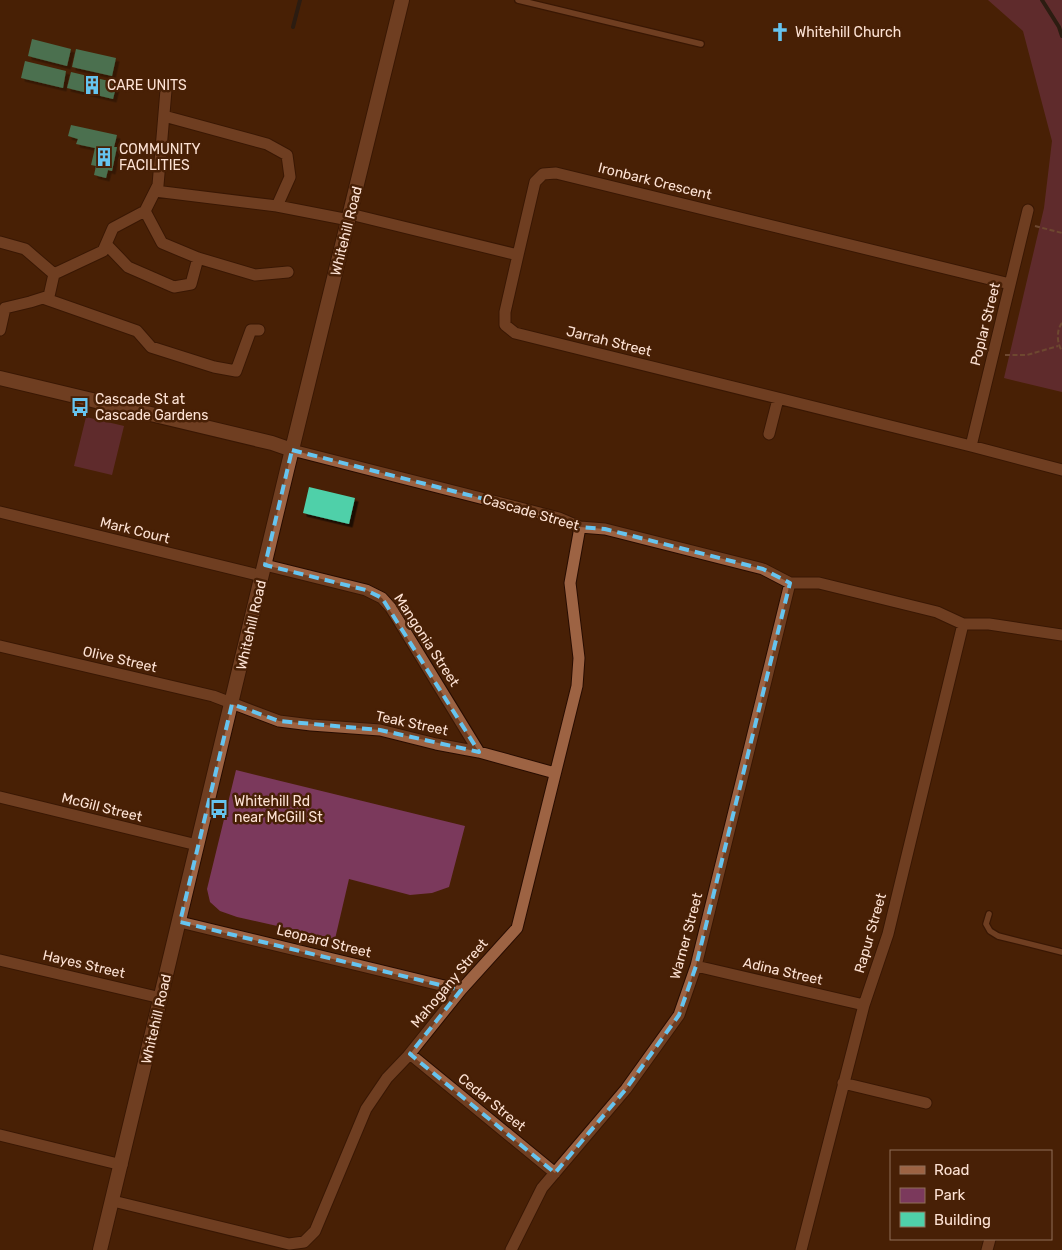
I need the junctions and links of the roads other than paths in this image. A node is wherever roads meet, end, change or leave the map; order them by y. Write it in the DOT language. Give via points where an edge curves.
graph roads {
  1 [pos="402,0"];
  2 [pos="518,0"];
  3 [pos="701,44"];
  4 [pos="166,90"];
  5 [pos="164,116"];
  6 [pos="155,191"];
  7 [pos="276,206"];
  8 [pos="1028,210"];
  9 [pos="145,211"];
  10 [pos="350,217"];
  11 [pos="0,242"];
  12 [pos="106,244"];
  13 [pos="518,255"];
  14 [pos="198,258"];
  15 [pos="288,272"];
  16 [pos="54,274"];
  17 [pos="1010,284"];
  18 [pos="44,298"];
  19 [pos="3,305"];
  20 [pos="0,330"];
  21 [pos="259,330"];
  22 [pos="0,378"];
  23 [pos="778,399"];
  24 [pos="769,434"];
  25 [pos="971,446"];
  26 [pos="292,450"];
  27 [pos="1062,470"];
  28 [pos="0,512"];
  29 [pos="580,527"];
  30 [pos="264,571"];
  31 [pos="790,583"];
  32 [pos="964,624"];
  33 [pos="1062,636"];
  34 [pos="0,646"];
  35 [pos="232,704"];
  36 [pos="479,752"];
  37 [pos="555,772"];
  38 [pos="0,798"];
  39 [pos="197,846"];
  40 [pos="989,914"];
  41 [pos="180,922"];
  42 [pos="1062,952"];
  43 [pos="0,960"];
  44 [pos="696,966"];
  45 [pos="460,990"];
  46 [pos="161,998"];
  47 [pos="864,1005"];
  48 [pos="410,1054"];
  49 [pos="843,1083"];
  50 [pos="926,1103"];
  51 [pos="0,1135"];
  52 [pos="122,1165"];
  53 [pos="555,1173"];
  54 [pos="113,1201"];
  55 [pos="100,1250"];
  56 [pos="511,1250"];
  57 [pos="801,1250"];
  1 -- 10 [label="street, Whitehill Road"];
  2 -- 3 [label="lane"];
  4 -- 5 [label="street"];
  5 -- 6 [label="street"];
  5 -- 7 [label="street" via="267,144 287,155 290,177"];
  6 -- 7 [label="street"];
  6 -- 9 [label="street"];
  7 -- 10 [label="street"];
  8 -- 17 [label="street, Poplar Street"];
  9 -- 12 [label="street" via="113,228"];
  9 -- 14 [label="street" via="162,243"];
  10 -- 13 [label="street"];
  10 -- 26 [label="street, Whitehill Road"];
  11 -- 16 [label="street" via="25,250"];
  12 -- 14 [label="street" via="128,266 174,287 190,284"];
  12 -- 16 [label="street" via="103,251"];
  13 -- 17 [label="street, Ironbark Crescent" via="535,182 543,174 556,173"];
  13 -- 23 [label="street, Jarrah Street" via="505,312 505,325 515,333"];
  14 -- 15 [label="street" via="255,275"];
  16 -- 18 [label="street" via="49,296"];
  17 -- 25 [label="street, Poplar Street"];
  18 -- 19 [label="street"];
  18 -- 21 [label="street" via="137,331 151,347 236,371 251,330"];
  19 -- 20 [label="street"];
  22 -- 26 [label="street, Cascade Street"];
  23 -- 24 [label="street"];
  23 -- 25 [label="street, Jarrah Street"];
  25 -- 27 [label="street, Jarrah Street"];
  26 -- 29 [label="street, Cascade Street" via="560,518"];
  26 -- 30 [label="street, Whitehill Road"];
  28 -- 30 [label="street, Mark Court"];
  29 -- 31 [label="street, Cascade Street" via="605,529 764,570"];
  29 -- 37 [label="street, Mahogany Street" via="570,583 579,658 577,686"];
  30 -- 35 [label="street, Whitehill Road"];
  30 -- 36 [label="street, Mangonia Street" via="366,590 382,598"];
  31 -- 32 [label="street, Cascade Street" via="828,585 937,612"];
  31 -- 44 [label="street, Warner Street"];
  32 -- 33 [label="street, Cascade Street" via="989,624"];
  32 -- 47 [label="street, Rapur Street" via="888,934"];
  34 -- 35 [label="street, Olive Street" via="213,696"];
  35 -- 36 [label="street, Teak Street" via="279,720 380,730"];
  35 -- 39 [label="street, Whitehill Road"];
  36 -- 37 [label="street, Teak Street"];
  37 -- 45 [label="street, Mahogany Street" via="517,928"];
  38 -- 39 [label="street, McGill Street"];
  39 -- 41 [label="street, Whitehill Road"];
  40 -- 42 [label="lane" via="986,924 998,936"];
  41 -- 45 [label="street, Leopard Street"];
  41 -- 46 [label="street, Whitehill Road"];
  43 -- 46 [label="street, Hayes Street"];
  44 -- 47 [label="street, Adina Street"];
  44 -- 53 [label="street, Warner Street" via="679,1015 626,1089"];
  45 -- 48 [label="street, Mahogany Street"];
  46 -- 52 [label="street, Whitehill Road"];
  47 -- 49 [label="street, Rapur Street"];
  48 -- 53 [label="street, Cedar Street"];
  48 -- 54 [label="street, Mahogany Street" via="387,1078 366,1109 315,1231 304,1242 273,1241"];
  49 -- 50 [label="street"];
  49 -- 57 [label="street, Rapur Street"];
  51 -- 52 [label="street"];
  52 -- 54 [label="street, Whitehill Road"];
  53 -- 56 [label="street, Warner Street" via="542,1188"];
  54 -- 55 [label="street, Whitehill Road"];
}
